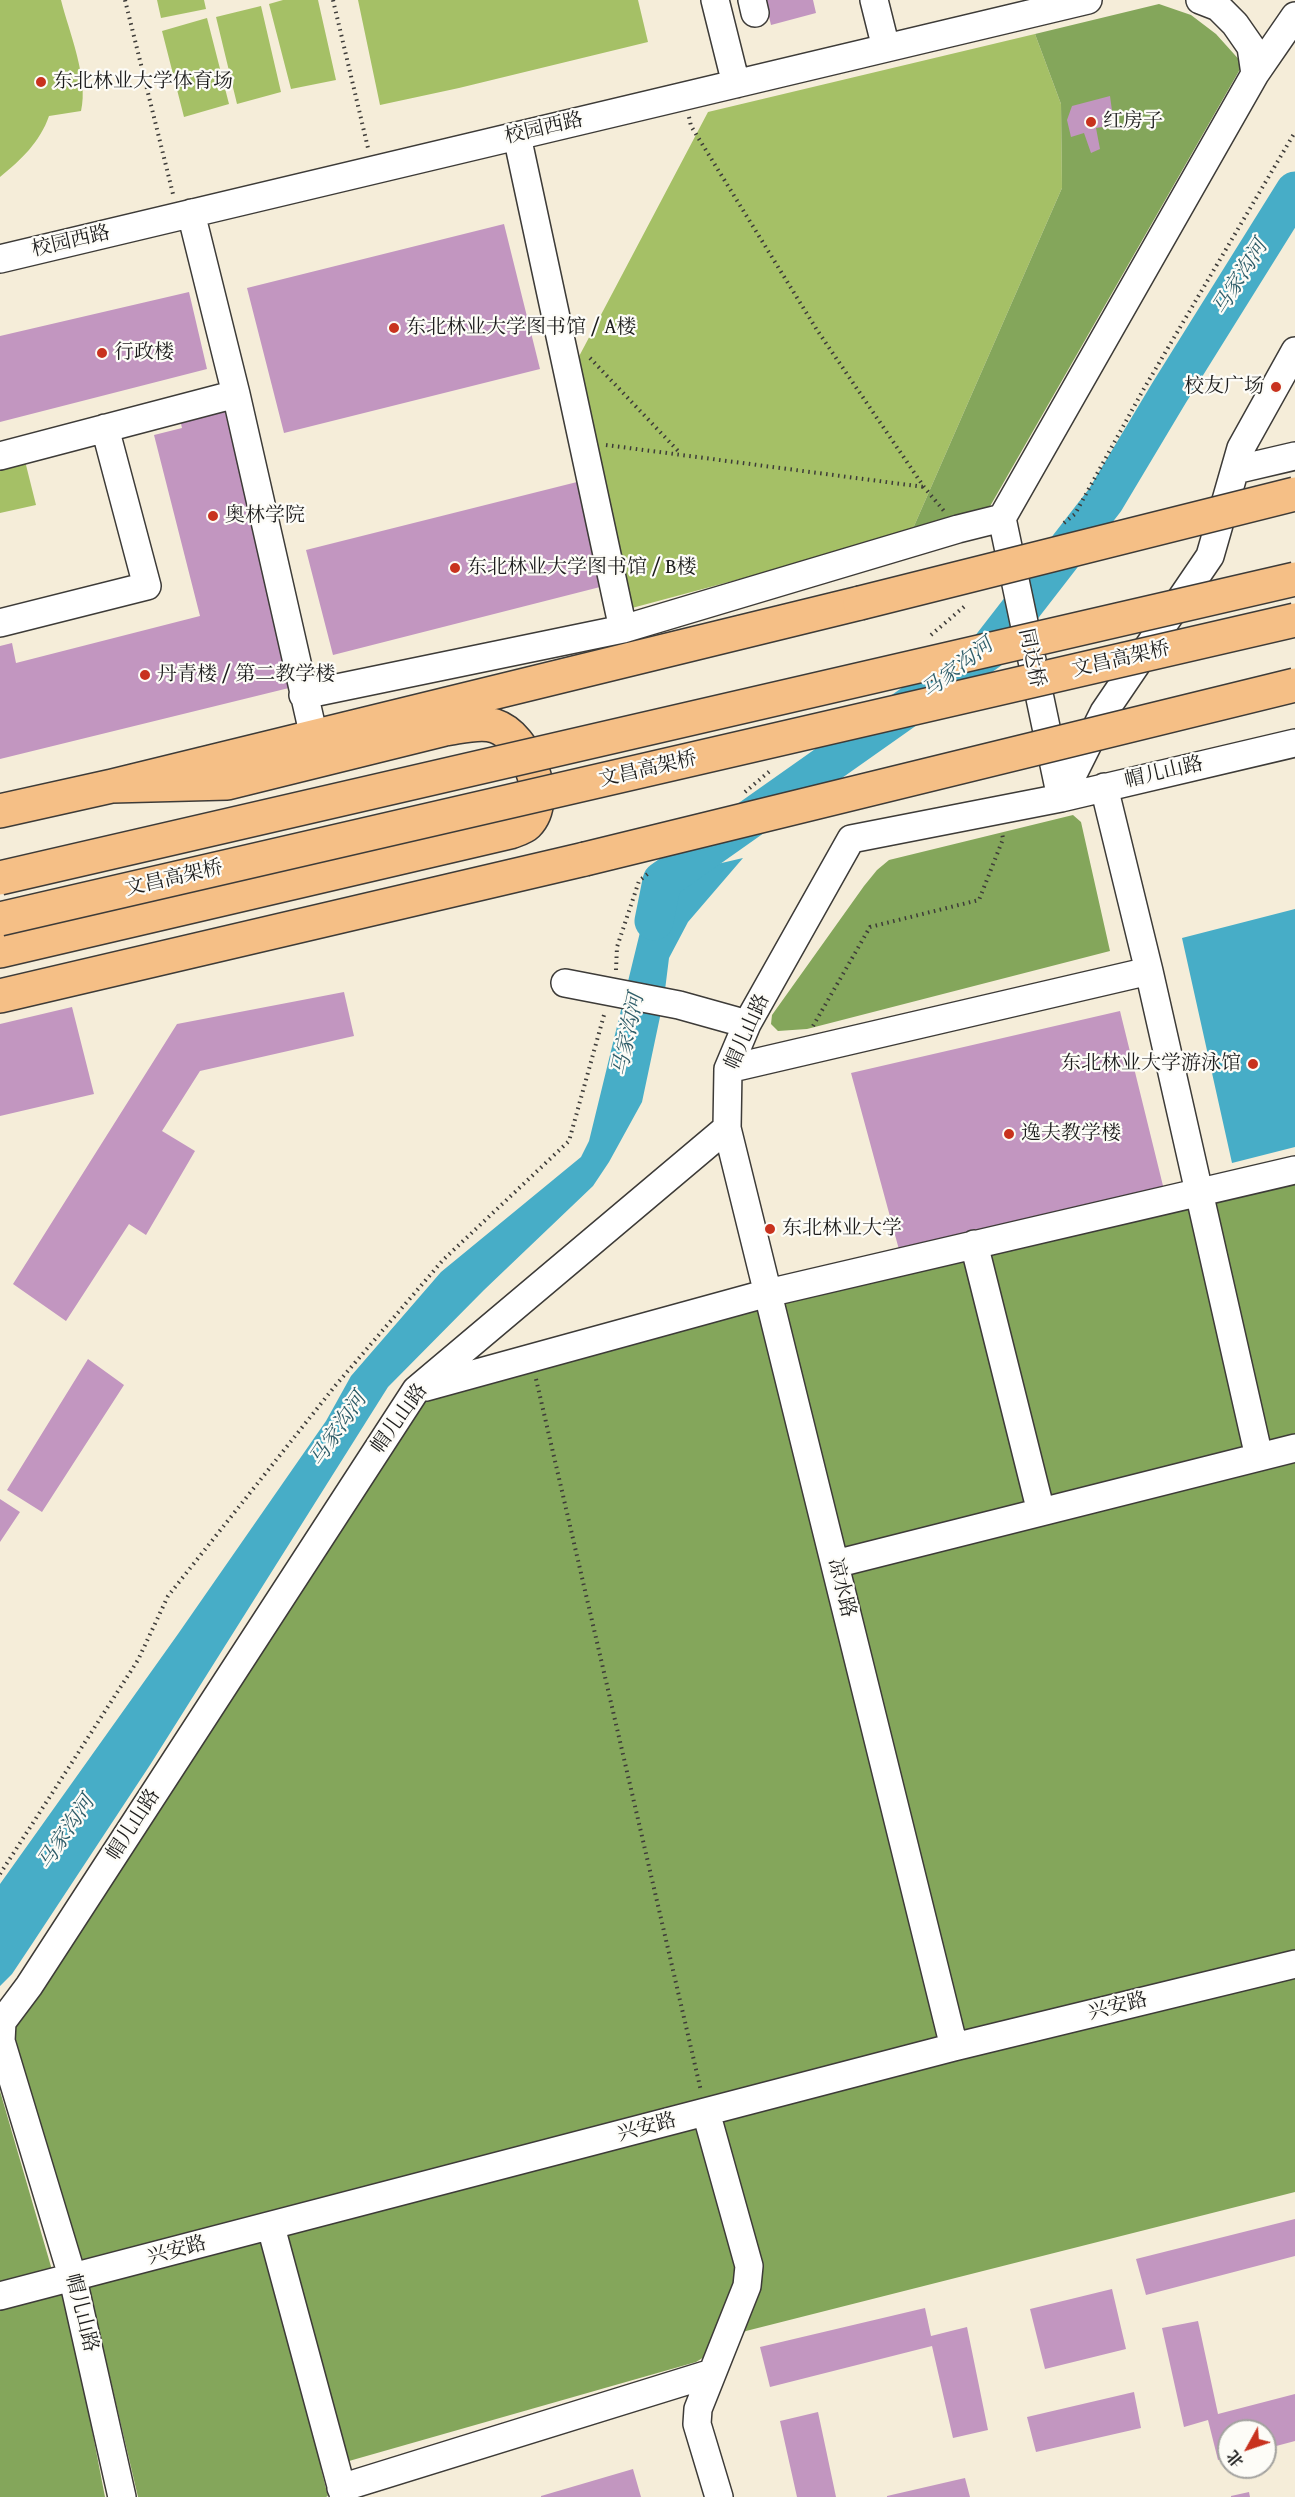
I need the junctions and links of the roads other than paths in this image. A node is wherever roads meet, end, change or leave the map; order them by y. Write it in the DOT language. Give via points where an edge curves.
graph roads {
  1 [pos="714,0"];
  2 [pos="874,0"];
  3 [pos="1088,0"];
  4 [pos="1200,0"];
  5 [pos="992,11"];
  6 [pos="1295,16"];
  7 [pos="886,48"];
  8 [pos="1255,74"];
  9 [pos="736,84"];
  10 [pos="517,136"];
  11 [pos="185,214"];
  12 [pos="0,258"];
  13 [pos="1295,351"];
  14 [pos="236,394"];
  15 [pos="105,428"];
  16 [pos="0,456"];
  17 [pos="1295,456"];
  18 [pos="1235,470"];
  19 [pos="1295,494"];
  20 [pos="1002,518"];
  21 [pos="1295,579"];
  22 [pos="1295,620"];
  23 [pos="0,623"];
  24 [pos="623,629"];
  25 [pos="1295,685"];
  26 [pos="303,695"];
  27 [pos="314,737"];
  28 [pos="1295,743"];
  29 [pos="112,786"];
  30 [pos="1104,788"];
  31 [pos="1060,798"];
  32 [pos="0,811"];
  33 [pos="0,878"];
  34 [pos="0,919"];
  35 [pos="0,951"];
  36 [pos="1149,971"];
  37 [pos="565,983"];
  38 [pos="0,996"];
  39 [pos="747,1024"];
  40 [pos="728,1069"];
  41 [pos="728,1128"];
  42 [pos="1295,1170"];
  43 [pos="1199,1192"];
  44 [pos="975,1244"];
  45 [pos="768,1293"];
  46 [pos="416,1390"];
  47 [pos="1295,1448"];
  48 [pos="1259,1457"];
  49 [pos="1041,1512"];
  50 [pos="835,1564"];
  51 [pos="1295,1964"];
  52 [pos="954,2047"];
  53 [pos="706,2112"];
  54 [pos="271,2227"];
  55 [pos="73,2279"];
  56 [pos="0,2296"];
  57 [pos="712,2373"];
  58 [pos="343,2493"];
  59 [pos="122,2497"];
  60 [pos="719,2497"];
  1 -- 9 [label="street"];
  2 -- 7 [label="street"];
  3 -- 5 [label="street, 校园西路"];
  4 -- 8 [label="street" via="1218,7 1246,40 1251,47"];
  5 -- 7 [label="street, 校园西路"];
  6 -- 8 [label="street"];
  7 -- 9 [label="street, 校园西路"];
  8 -- 20 [label="street"];
  9 -- 10 [label="street, 校园西路"];
  10 -- 11 [label="street, 校园西路"];
  10 -- 24 [label="street"];
  11 -- 12 [label="street, 校园西路"];
  11 -- 14 [label="street"];
  13 -- 18 [label="street" via="1240,448"];
  14 -- 15 [label="street"];
  14 -- 26 [label="street"];
  15 -- 16 [label="street"];
  15 -- 23 [label="street" via="147,586"];
  17 -- 18 [label="street"];
  18 -- 31 [label="street" via="1210,556 1104,712"];
  19 -- 27 [label="main road, bridge"];
  20 -- 24 [label="street"];
  20 -- 31 [label="street, 同达桥, bridge"];
  21 -- 33 [label="main road, 文昌高架桥, bridge"];
  22 -- 34 [label="main road, 文昌高架桥, bridge"];
  24 -- 26 [label="street"];
  25 -- 38 [label="main road, bridge" via="585,859"];
  26 -- 27 [label="street"];
  27 -- 29 [label="main road"];
  28 -- 30 [label="street, 帽儿山路"];
  29 -- 32 [label="main road"];
  29 -- 35 [label="main road" via="227,783 445,729 494,725 507,732 525,753 537,797 536,810 526,825 510,832"];
  30 -- 31 [label="street, 帽儿山路"];
  30 -- 36 [label="street"];
  31 -- 39 [label="street, 帽儿山路" via="851,839"];
  36 -- 40 [label="street"];
  36 -- 43 [label="street"];
  37 -- 39 [label="street" via="679,1005"];
  39 -- 40 [label="street, 帽儿山路"];
  40 -- 41 [label="street, 帽儿山路"];
  41 -- 45 [label="street, 凉水路"];
  41 -- 46 [label="street, 帽儿山路"];
  42 -- 43 [label="street"];
  43 -- 44 [label="street"];
  43 -- 48 [label="street"];
  44 -- 45 [label="street"];
  44 -- 49 [label="street"];
  45 -- 46 [label="street"];
  45 -- 50 [label="street, 凉水路"];
  46 -- 55 [label="street, 帽儿山路" via="2,2022 2,2041"];
  47 -- 48 [label="street"];
  48 -- 49 [label="street"];
  49 -- 50 [label="street"];
  50 -- 52 [label="street, 凉水路"];
  51 -- 52 [label="street, 兴安路"];
  52 -- 53 [label="street, 兴安路"];
  53 -- 54 [label="street, 兴安路"];
  53 -- 57 [label="street" via="749,2266 747,2286"];
  54 -- 55 [label="street, 兴安路"];
  54 -- 58 [label="street"];
  55 -- 56 [label="street, 兴安路"];
  55 -- 59 [label="street, 帽儿山路"];
  57 -- 58 [label="street"];
  57 -- 60 [label="street" via="698,2409 697,2424"];
}
